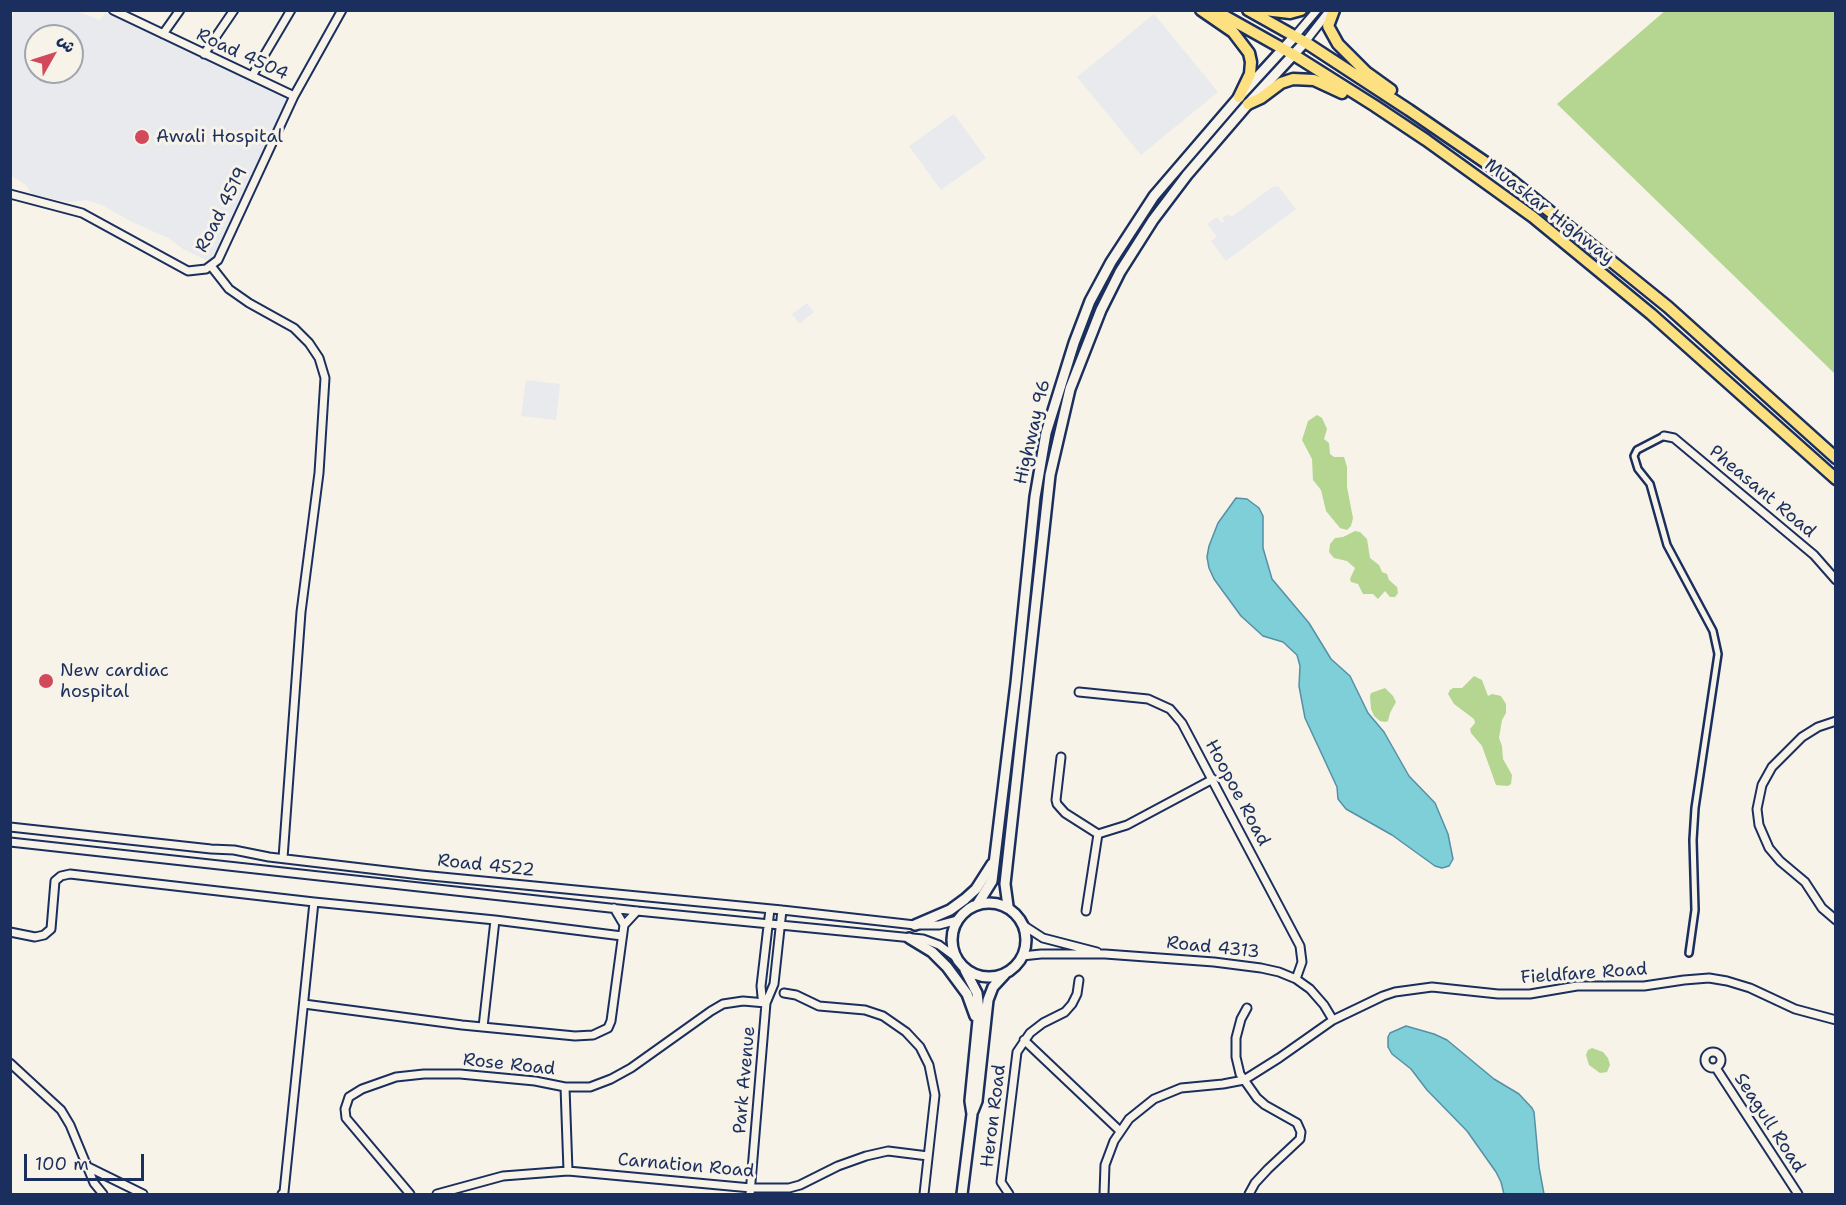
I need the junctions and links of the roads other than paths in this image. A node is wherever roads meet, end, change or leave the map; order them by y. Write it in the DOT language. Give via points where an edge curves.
graph roads {
  1 [pos="180,10"];
  2 [pos="234,10"];
  3 [pos="291,10"];
  4 [pos="342,10"];
  5 [pos="1201,10"];
  6 [pos="1214,10"];
  7 [pos="1248,10"];
  8 [pos="1265,10"];
  9 [pos="1300,10"];
  10 [pos="1317,10"];
  11 [pos="1332,10"];
  12 [pos="119,12"];
  13 [pos="163,34"];
  14 [pos="1295,36"];
  15 [pos="1305,42"];
  16 [pos="1283,49"];
  17 [pos="204,54"];
  18 [pos="1294,55"];
  19 [pos="252,76"];
  20 [pos="294,96"];
  21 [pos="1243,101"];
  22 [pos="1375,106"];
  23 [pos="1409,110"];
  24 [pos="10,194"];
  25 [pos="210,266"];
  26 [pos="1664,436"];
  27 [pos="1836,458"];
  28 [pos="1836,479"];
  29 [pos="1836,580"];
  30 [pos="1079,692"];
  31 [pos="1836,721"];
  32 [pos="1062,757"];
  33 [pos="1213,779"];
  34 [pos="10,827"];
  35 [pos="1098,834"];
  36 [pos="10,842"];
  37 [pos="283,858"];
  38 [pos="995,859"];
  39 [pos="314,902"];
  40 [pos="977,905"];
  41 [pos="1008,906"];
  42 [pos="614,908"];
  43 [pos="770,909"];
  44 [pos="782,910"];
  45 [pos="637,911"];
  46 [pos="1086,911"];
  47 [pos="495,920"];
  48 [pos="958,920"];
  49 [pos="1836,920"];
  50 [pos="770,924"];
  51 [pos="624,925"];
  52 [pos="781,925"];
  53 [pos="915,925"];
  54 [pos="1023,925"];
  55 [pos="10,933"];
  56 [pos="622,936"];
  57 [pos="909,938"];
  58 [pos="1689,952"];
  59 [pos="1105,954"];
  60 [pos="954,956"];
  61 [pos="1022,956"];
  62 [pos="966,970"];
  63 [pos="1005,974"];
  64 [pos="1296,979"];
  65 [pos="1079,980"];
  66 [pos="761,982"];
  67 [pos="774,984"];
  68 [pos="784,993"];
  69 [pos="766,1003"];
  70 [pos="304,1004"];
  71 [pos="1247,1008"];
  72 [pos="1333,1020"];
  73 [pos="1836,1020"];
  74 [pos="483,1027"];
  75 [pos="978,1027"];
  76 [pos="1023,1040"];
  77 [pos="10,1063"];
  78 [pos="1716,1068"];
  79 [pos="1244,1080"];
  80 [pos="565,1087"];
  81 [pos="972,1114"];
  82 [pos="1120,1131"];
  83 [pos="928,1156"];
  84 [pos="86,1166"];
  85 [pos="568,1171"];
  86 [pos="750,1191"];
  87 [pos="103,1194"];
  88 [pos="142,1194"];
  89 [pos="282,1194"];
  90 [pos="410,1194"];
  91 [pos="437,1194"];
  92 [pos="924,1194"];
  93 [pos="962,1194"];
  94 [pos="1009,1194"];
  95 [pos="1104,1194"];
  96 [pos="1249,1194"];
  97 [pos="1798,1194"];
  1 -- 13 [label="street"];
  2 -- 17 [label="street"];
  3 -- 19 [label="street"];
  4 -- 20 [label="street, Road 4519"];
  5 -- 21 [label="main road" via="1233,32 1249,53 1250,74"];
  6 -- 16 [label="main road, Muaskar Highway"];
  7 -- 14 [label="main road, Muaskar Highway"];
  8 -- 9 [label="main road"];
  10 -- 14 [label="street"];
  11 -- 15 [label="street"];
  11 -- 23 [label="main road" via="1328,26 1338,45 1398,95"];
  12 -- 13 [label="street, Road 4504"];
  13 -- 17 [label="street, Road 4504"];
  14 -- 15 [label="main road, Muaskar Highway"];
  14 -- 16 [label="street, Highway 96"];
  15 -- 18 [label="street, Highway 96"];
  15 -- 23 [label="main road, Muaskar Highway"];
  16 -- 18 [label="main road, Muaskar Highway"];
  16 -- 21 [label="street, Highway 96"];
  17 -- 19 [label="street, Road 4504"];
  18 -- 21 [label="street, Highway 96"];
  18 -- 22 [label="main road, Muaskar Highway"];
  19 -- 20 [label="street, Road 4504"];
  20 -- 25 [label="street, Road 4519" via="222,252"];
  21 -- 22 [label="main road" via="1261,98 1281,83 1299,79 1314,80 1357,102"];
  21 -- 38 [label="street, Highway 96" via="1154,196 1111,262 1090,301 1058,389 1035,497"];
  21 -- 41 [label="street, Highway 96" via="1152,220 1120,272 1070,389 1050,475 1006,865"];
  22 -- 28 [label="main road, Muaskar Highway" via="1573,249"];
  23 -- 27 [label="main road, Muaskar Highway" via="1511,180 1588,241 1668,307"];
  24 -- 25 [label="street, Road 4519" via="82,213 188,271"];
  25 -- 37 [label="street" via="229,289 294,328 319,358 325,378 321,449 301,612"];
  26 -- 29 [label="street, Pheasant Road" via="1674,438 1806,547"];
  26 -- 58 [label="street" via="1637,450 1634,456 1638,470 1650,484 1667,545 1713,631 1719,654 1695,808 1695,910"];
  30 -- 33 [label="street, Hoopoe Road" via="1148,699 1170,709"];
  31 -- 49 [label="street" via="1802,737 1772,767 1762,785 1757,809 1769,848 1805,882 1822,908"];
  32 -- 35 [label="street" via="1057,804"];
  33 -- 35 [label="street" via="1127,825"];
  33 -- 64 [label="street, Hoopoe Road" via="1300,946 1302,962"];
  34 -- 37 [label="street, Road 4522"];
  35 -- 46 [label="street"];
  36 -- 42 [label="street, Road 4522"];
  37 -- 43 [label="street, Road 4522"];
  38 -- 40 [label="street, Highway 96" via="992,881"];
  38 -- 53 [label="street" via="965,899"];
  39 -- 47 [label="street"];
  39 -- 55 [label="street" via="70,874 55,881 51,929 35,937"];
  39 -- 70 [label="street"];
  40 -- 41 [label="street" via="987,902"];
  40 -- 48 [label="street"];
  41 -- 54 [label="street"];
  42 -- 45 [label="street, Road 4522"];
  42 -- 51 [label="street"];
  43 -- 44 [label="street, Road 4522"];
  43 -- 50 [label="street, Park Avenue"];
  44 -- 52 [label="street, Park Avenue"];
  44 -- 53 [label="street, Road 4522"];
  45 -- 50 [label="street, Road 4522"];
  45 -- 51 [label="street"];
  47 -- 56 [label="street"];
  47 -- 74 [label="street"];
  48 -- 53 [label="street, Road 4522"];
  48 -- 60 [label="street" via="951,944"];
  50 -- 52 [label="street, Road 4522"];
  50 -- 66 [label="street, Park Avenue"];
  51 -- 56 [label="street"];
  52 -- 57 [label="street, Road 4522"];
  52 -- 67 [label="street, Park Avenue"];
  54 -- 59 [label="street, Road 4313" via="1043,938"];
  54 -- 61 [label="street" via="1026,944"];
  56 -- 74 [label="street" via="608,1028 593,1035 576,1036"];
  57 -- 60 [label="street, Road 4522" via="939,945"];
  57 -- 75 [label="street" via="939,957 959,982"];
  59 -- 61 [label="street, Road 4313"];
  59 -- 64 [label="street, Road 4313" via="1247,965"];
  60 -- 62 [label="street"];
  61 -- 63 [label="street"];
  62 -- 63 [label="street" via="982,977"];
  62 -- 75 [label="street" via="977,993"];
  63 -- 81 [label="street" via="988,1000 977,1101"];
  64 -- 72 [label="street, Road 4313" via="1310,989"];
  65 -- 76 [label="street" via="1077,994 1065,1012 1042,1023"];
  66 -- 67 [label="street"];
  66 -- 69 [label="street, Park Avenue"];
  67 -- 69 [label="street, Park Avenue"];
  68 -- 83 [label="street" via="819,1006 874,1013 914,1039 929,1065 934,1084"];
  69 -- 80 [label="street, Rose Road" via="723,1004 611,1079 590,1087"];
  69 -- 86 [label="street, Park Avenue"];
  70 -- 74 [label="street"];
  70 -- 89 [label="street"];
  71 -- 79 [label="street" via="1236,1038 1238,1068"];
  72 -- 73 [label="street, Fieldfare Road" via="1383,996 1432,987 1522,994 1577,986 1644,986 1709,978 1750,987 1795,1009"];
  72 -- 79 [label="street, Fieldfare Road"];
  75 -- 81 [label="street"];
  76 -- 82 [label="street"];
  76 -- 94 [label="street, Heron Road" via="1017,1052 1001,1182"];
  77 -- 84 [label="street" via="61,1110"];
  78 -- 97 [label="street, Seagull Road"];
  79 -- 82 [label="street" via="1163,1094 1134,1114"];
  79 -- 96 [label="street" via="1265,1105 1297,1123 1301,1132 1300,1139 1268,1169"];
  80 -- 85 [label="street"];
  80 -- 90 [label="street, Rose Road" via="536,1081 424,1074 377,1082 349,1096 346,1118"];
  81 -- 93 [label="street"];
  82 -- 95 [label="street" via="1105,1165"];
  83 -- 86 [label="street, Carnation Road" via="888,1151 850,1161 800,1185"];
  83 -- 92 [label="street"];
  84 -- 87 [label="street"];
  84 -- 88 [label="street"];
  85 -- 86 [label="street, Carnation Road"];
  85 -- 91 [label="street, Carnation Road" via="503,1176"];
}
